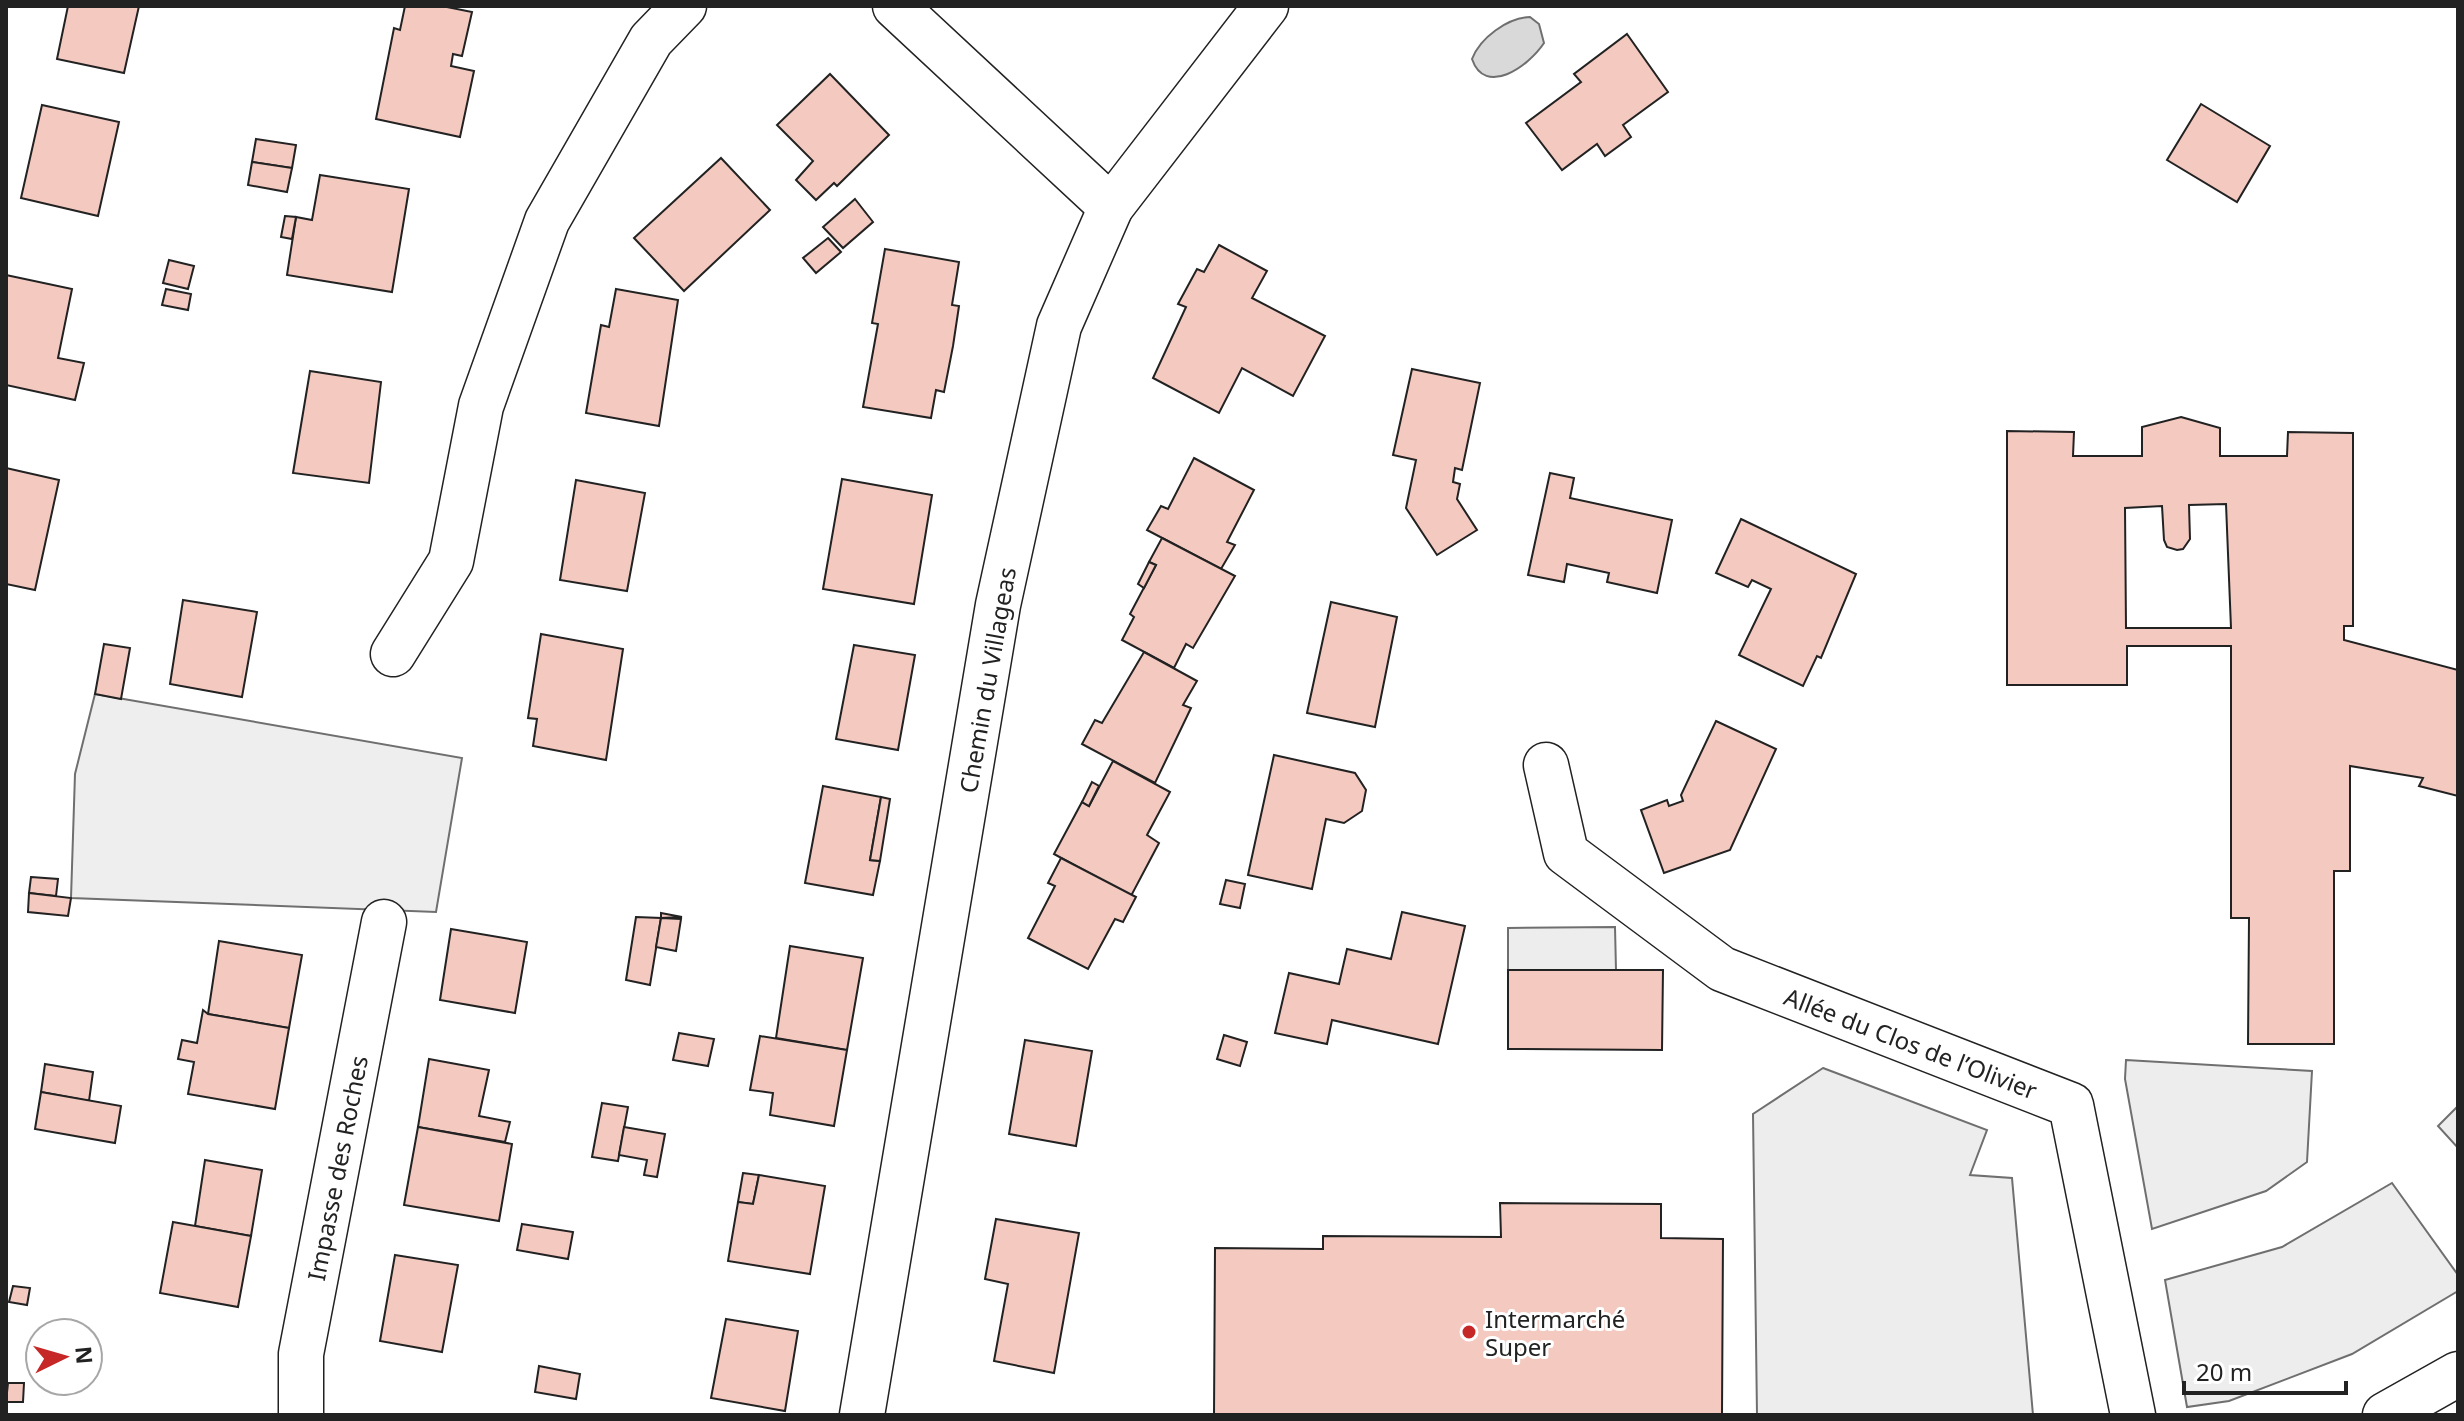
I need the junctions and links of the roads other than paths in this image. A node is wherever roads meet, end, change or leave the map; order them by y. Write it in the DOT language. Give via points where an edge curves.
graph roads {
  1 [pos="684,6"];
  2 [pos="895,6"];
  3 [pos="1266,6"];
  4 [pos="1111,207"];
  5 [pos="393,654"];
  6 [pos="1546,765"];
  7 [pos="384,922"];
  8 [pos="2458,1374"];
  9 [pos="301,1415"];
  10 [pos="862,1415"];
  11 [pos="2133,1415"];
  12 [pos="2385,1415"];
  1 -- 5 [label="street" via="651,40 547,221 481,406 451,561"];
  2 -- 4 [label="street"];
  3 -- 4 [label="street, Chemin du Villageas"];
  4 -- 10 [label="street, Chemin du Villageas" via="1059,326 998,605"];
  6 -- 11 [label="street, Allée du Clos de l’Olivier" via="1566,853 1722,969 2071,1105"];
  7 -- 9 [label="street, Impasse des Roches" via="301,1354"];
  8 -- 12 [label="street"];
}
